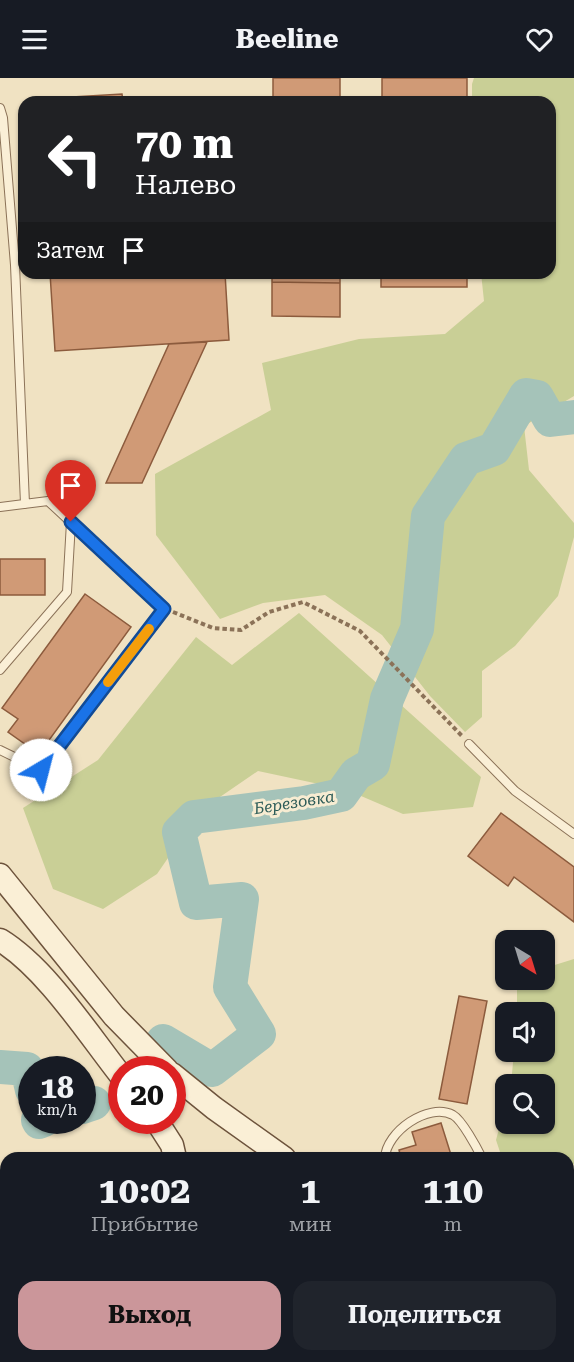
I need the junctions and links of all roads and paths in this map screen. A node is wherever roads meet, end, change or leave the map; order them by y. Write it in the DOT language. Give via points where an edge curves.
graph roads {
  1 [pos="0,108"];
  2 [pos="25,504"];
  3 [pos="0,507"];
  4 [pos="71,522"];
  5 [pos="164,609"];
  6 [pos="0,670"];
  7 [pos="469,744"];
  8 [pos="0,750"];
  9 [pos="574,834"];
  10 [pos="0,875"];
  11 [pos="0,940"];
  12 [pos="153,1056"];
  13 [pos="108,1059"];
  14 [pos="186,1085"];
  15 [pos="165,1134"];
  16 [pos="174,1152"];
  17 [pos="276,1152"];
  18 [pos="385,1152"];
  19 [pos="478,1152"];
  1 -- 2 [label="lane" via="15,265"];
  2 -- 3 [label="lane"];
  2 -- 4 [label="lane" via="48,501"];
  4 -- 5 [label="lane"];
  4 -- 6 [label="lane" via="67,592"];
  5 -- 7 [label="path" via="213,628 241,630 269,612 303,602 360,631"];
  5 -- 8 [label="lane" via="41,770"];
  7 -- 9 [label="lane" via="514,790"];
  10 -- 12 [label="main road" via="114,1016"];
  11 -- 13 [label="main road" via="45,979"];
  14 -- 17 [label="main road"];
  15 -- 16 [label="main road"];
  18 -- 19 [label="lane" via="404,1128 426,1113 441,1112 454,1116"];
}
